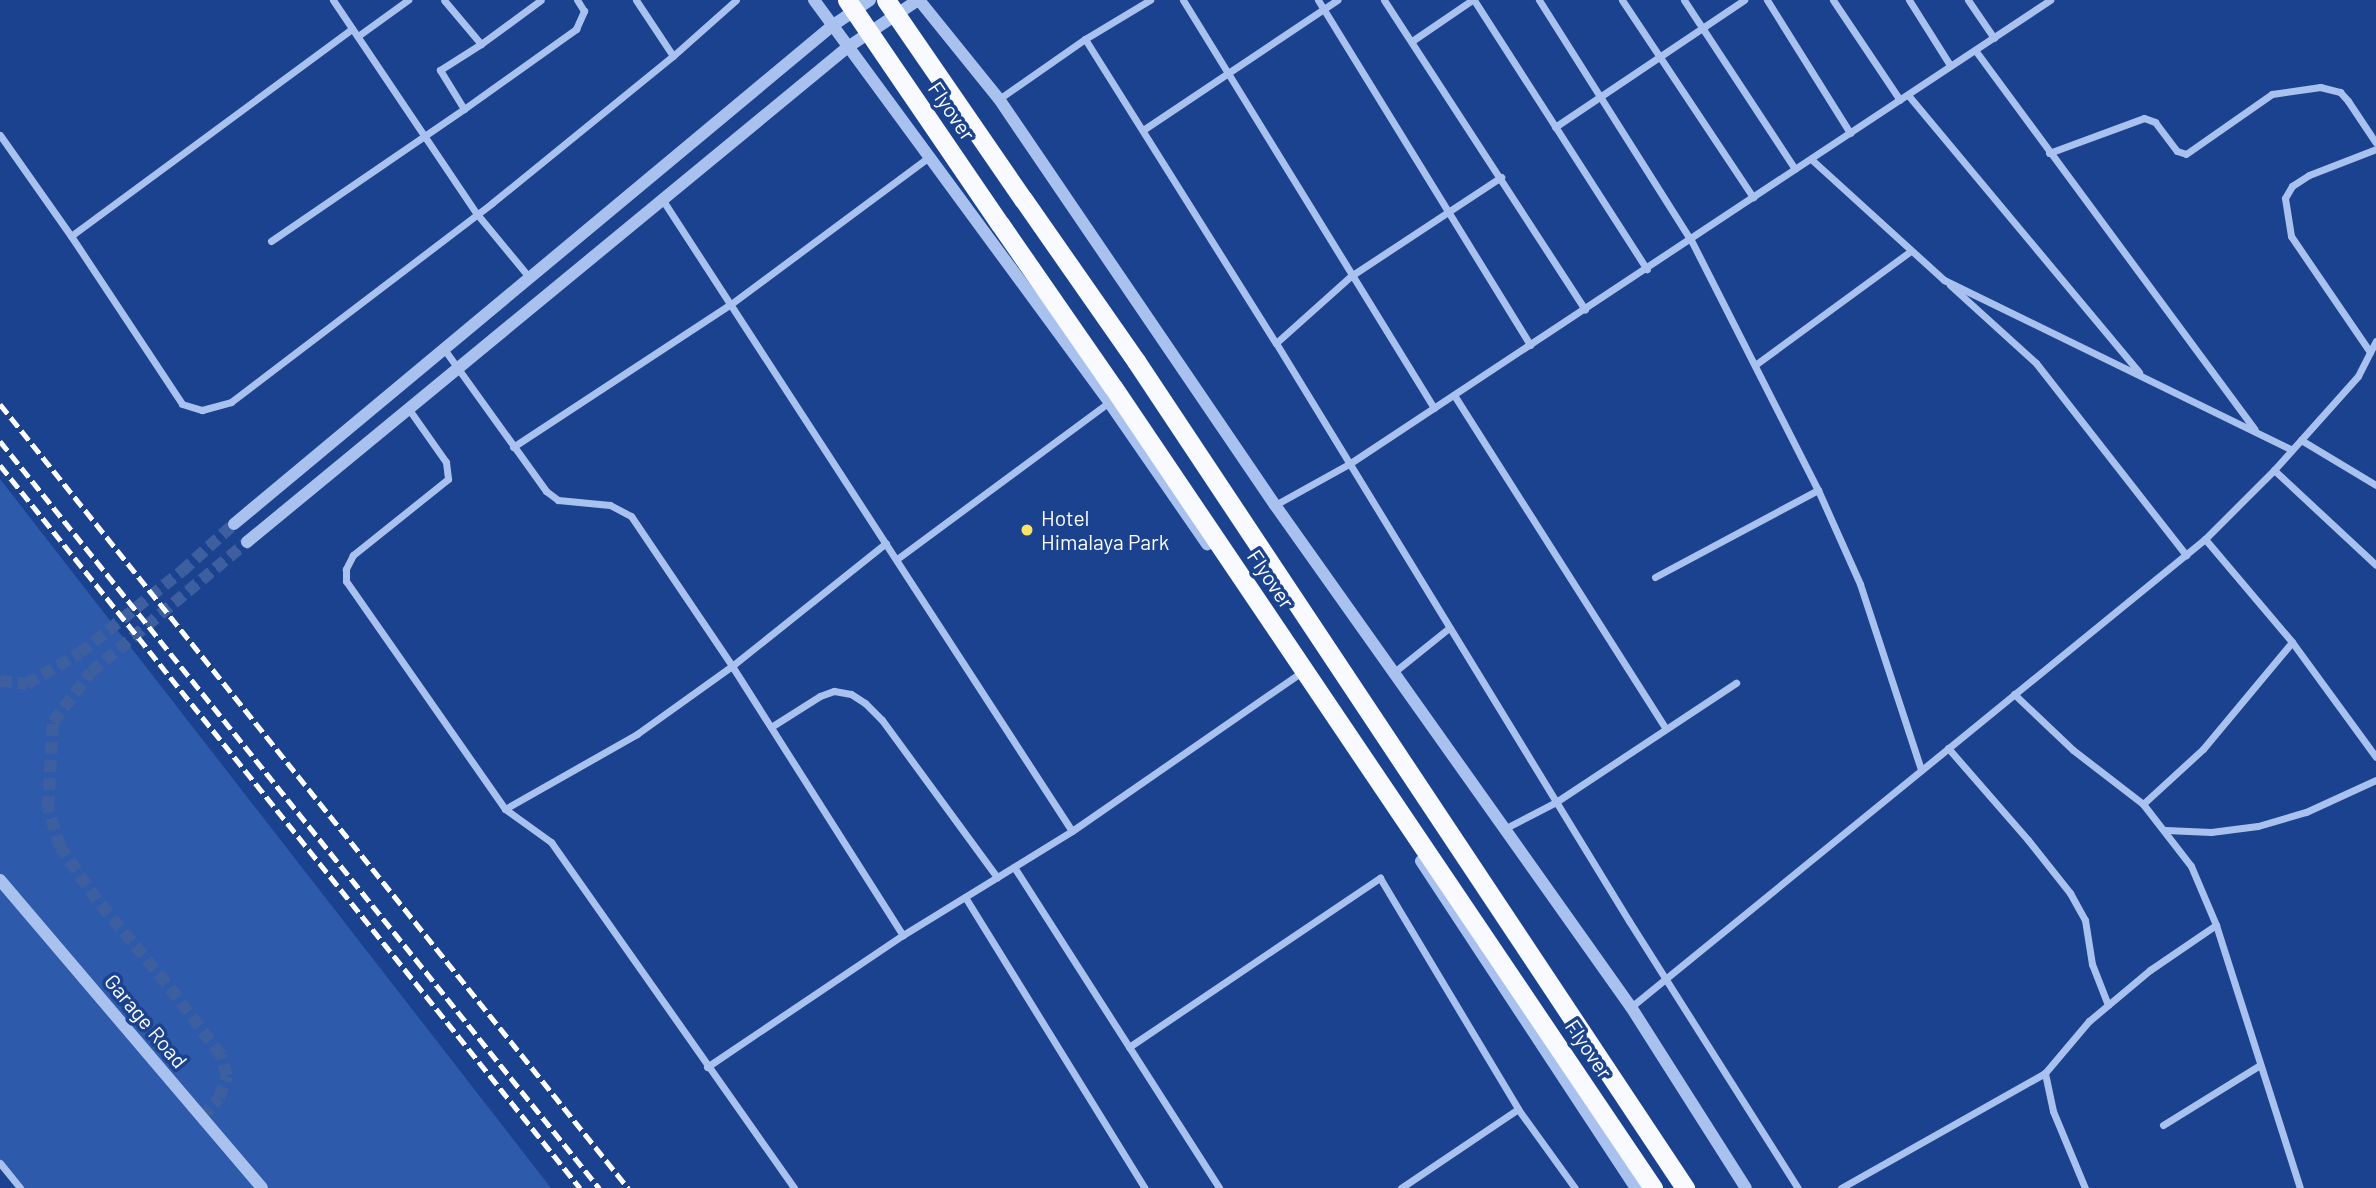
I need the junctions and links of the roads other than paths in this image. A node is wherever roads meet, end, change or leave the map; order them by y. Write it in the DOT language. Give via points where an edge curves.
graph roads {
  1 [pos="333,0"];
  2 [pos="408,0"];
  3 [pos="444,0"];
  4 [pos="541,0"];
  5 [pos="577,0"];
  6 [pos="636,0"];
  7 [pos="736,0"];
  8 [pos="814,0"];
  9 [pos="847,0"];
  10 [pos="870,0"];
  11 [pos="886,0"];
  12 [pos="918,0"];
  13 [pos="1150,0"];
  14 [pos="1183,0"];
  15 [pos="1318,0"];
  16 [pos="1337,0"];
  17 [pos="1384,0"];
  18 [pos="1473,0"];
  19 [pos="1539,0"];
  20 [pos="1622,0"];
  21 [pos="1684,0"];
  22 [pos="1744,0"];
  23 [pos="1767,0"];
  24 [pos="1833,0"];
  25 [pos="1909,0"];
  26 [pos="1968,0"];
  27 [pos="2050,0"];
  28 [pos="1324,9"];
  29 [pos="832,26"];
  30 [pos="352,29"];
  31 [pos="1703,29"];
  32 [pos="358,37"];
  33 [pos="1994,38"];
  34 [pos="1085,39"];
  35 [pos="1412,41"];
  36 [pos="481,44"];
  37 [pos="848,47"];
  38 [pos="1975,50"];
  39 [pos="673,56"];
  40 [pos="1660,58"];
  41 [pos="1950,65"];
  42 [pos="1227,73"];
  43 [pos="1908,94"];
  44 [pos="999,99"];
  45 [pos="1601,99"];
  46 [pos="1900,100"];
  47 [pos="464,109"];
  48 [pos="1555,127"];
  49 [pos="1143,130"];
  50 [pos="1850,133"];
  51 [pos="0,135"];
  52 [pos="423,135"];
  53 [pos="2376,143"];
  54 [pos="2376,149"];
  55 [pos="2049,153"];
  56 [pos="930,156"];
  57 [pos="1811,159"];
  58 [pos="1796,169"];
  59 [pos="1501,177"];
  60 [pos="1753,197"];
  61 [pos="662,199"];
  62 [pos="1449,211"];
  63 [pos="477,214"];
  64 [pos="72,236"];
  65 [pos="1691,240"];
  66 [pos="271,241"];
  67 [pos="1911,251"];
  68 [pos="1647,269"];
  69 [pos="1351,276"];
  70 [pos="529,278"];
  71 [pos="1944,280"];
  72 [pos="731,304"];
  73 [pos="1585,309"];
  74 [pos="2376,341"];
  75 [pos="1276,343"];
  76 [pos="1530,345"];
  77 [pos="444,349"];
  78 [pos="2370,352"];
  79 [pos="1755,365"];
  80 [pos="456,369"];
  81 [pos="2141,375"];
  82 [pos="1454,395"];
  83 [pos="1109,402"];
  84 [pos="408,408"];
  85 [pos="1434,408"];
  86 [pos="2257,432"];
  87 [pos="2301,440"];
  88 [pos="513,447"];
  89 [pos="2292,450"];
  90 [pos="1349,464"];
  91 [pos="2274,471"];
  92 [pos="2376,485"];
  93 [pos="1818,490"];
  94 [pos="1275,505"];
  95 [pos="234,524"];
  96 [pos="2205,539"];
  97 [pos="247,542"];
  98 [pos="886,543"];
  99 [pos="2186,555"];
  100 [pos="897,559"];
  101 [pos="2376,565"];
  102 [pos="1655,577"];
  103 [pos="1450,628"];
  104 [pos="2292,642"];
  105 [pos="732,666"];
  106 [pos="1393,673"];
  107 [pos="1297,675"];
  108 [pos="1736,683"];
  109 [pos="2014,694"];
  110 [pos="771,727"];
  111 [pos="1665,728"];
  112 [pos="1948,748"];
  113 [pos="2376,757"];
  114 [pos="1921,770"];
  115 [pos="2376,780"];
  116 [pos="1556,802"];
  117 [pos="2143,804"];
  118 [pos="505,809"];
  119 [pos="1504,829"];
  120 [pos="2166,830"];
  121 [pos="1072,831"];
  122 [pos="1014,867"];
  123 [pos="997,877"];
  124 [pos="0,880"];
  125 [pos="965,897"];
  126 [pos="2216,925"];
  127 [pos="903,935"];
  128 [pos="1665,978"];
  129 [pos="2108,1005"];
  130 [pos="1631,1007"];
  131 [pos="1129,1047"];
  132 [pos="2260,1065"];
  133 [pos="707,1067"];
  134 [pos="2045,1073"];
  135 [pos="1518,1109"];
  136 [pos="2163,1125"];
  137 [pos="0,1163"];
  138 [pos="20,1188"];
  139 [pos="262,1188"];
  140 [pos="794,1188"];
  141 [pos="1145,1188"];
  142 [pos="1219,1188"];
  143 [pos="1401,1188"];
  144 [pos="1576,1188"];
  145 [pos="1636,1188"];
  146 [pos="1653,1188"];
  147 [pos="1685,1188"];
  148 [pos="1746,1188"];
  149 [pos="1798,1188"];
  150 [pos="1841,1188"];
  151 [pos="2085,1188"];
  152 [pos="2300,1188"];
  1 -- 30 [label="street"];
  2 -- 32 [label="street"];
  3 -- 36 [label="street"];
  4 -- 36 [label="street"];
  5 -- 47 [label="street" via="584,11 576,29"];
  6 -- 39 [label="street"];
  7 -- 39 [label="street"];
  8 -- 29 [label="street"];
  9 -- 146 [label="highway, Flyover, bridge" via="1114,387"];
  10 -- 29 [label="street"];
  11 -- 147 [label="highway, Flyover, bridge" via="1136,361"];
  12 -- 37 [label="street"];
  12 -- 44 [label="street"];
  13 -- 34 [label="street"];
  14 -- 42 [label="street"];
  15 -- 28 [label="street"];
  16 -- 28 [label="street"];
  17 -- 35 [label="street"];
  18 -- 35 [label="street"];
  18 -- 48 [label="street"];
  19 -- 45 [label="street"];
  20 -- 40 [label="street"];
  21 -- 31 [label="street"];
  22 -- 31 [label="street"];
  23 -- 50 [label="street"];
  24 -- 46 [label="street"];
  25 -- 41 [label="street"];
  26 -- 33 [label="street"];
  27 -- 33 [label="street"];
  28 -- 42 [label="street"];
  28 -- 62 [label="street"];
  29 -- 37 [label="street"];
  29 -- 70 [label="street"];
  30 -- 32 [label="street"];
  30 -- 64 [label="street"];
  31 -- 40 [label="street"];
  31 -- 58 [label="street"];
  32 -- 52 [label="street"];
  33 -- 38 [label="street"];
  34 -- 44 [label="street"];
  34 -- 49 [label="street"];
  35 -- 59 [label="street"];
  36 -- 47 [label="street" via="440,70"];
  37 -- 56 [label="street"];
  37 -- 61 [label="street"];
  38 -- 41 [label="street"];
  38 -- 55 [label="street"];
  39 -- 63 [label="street"];
  40 -- 45 [label="street"];
  40 -- 60 [label="street"];
  41 -- 43 [label="street"];
  42 -- 49 [label="street"];
  42 -- 69 [label="street"];
  43 -- 46 [label="street"];
  43 -- 81 [label="street"];
  44 -- 94 [label="street"];
  45 -- 48 [label="street"];
  45 -- 65 [label="street"];
  46 -- 50 [label="street"];
  47 -- 52 [label="street"];
  48 -- 68 [label="street"];
  49 -- 75 [label="street"];
  50 -- 57 [label="street"];
  51 -- 64 [label="street"];
  52 -- 63 [label="street"];
  52 -- 66 [label="street"];
  53 -- 55 [label="street" via="2340,92 2320,87 2272,94 2186,155 2177,151 2155,122 2144,118"];
  54 -- 78 [label="street" via="2309,175 2292,186 2285,198 2291,236"];
  55 -- 86 [label="street"];
  56 -- 72 [label="street"];
  56 -- 83 [label="street"];
  57 -- 58 [label="street"];
  57 -- 67 [label="street"];
  58 -- 60 [label="street"];
  59 -- 62 [label="street"];
  59 -- 73 [label="street"];
  60 -- 65 [label="street"];
  61 -- 72 [label="street"];
  61 -- 80 [label="street"];
  62 -- 69 [label="street"];
  62 -- 76 [label="street"];
  63 -- 64 [label="street" via="231,402 202,410 182,404"];
  63 -- 70 [label="street"];
  65 -- 68 [label="street"];
  65 -- 79 [label="street"];
  67 -- 71 [label="street"];
  67 -- 79 [label="street"];
  68 -- 73 [label="street"];
  69 -- 75 [label="street"];
  69 -- 85 [label="street"];
  70 -- 77 [label="street"];
  71 -- 81 [label="street"];
  71 -- 99 [label="street" via="2036,363"];
  72 -- 88 [label="street"];
  72 -- 98 [label="street"];
  73 -- 76 [label="street"];
  74 -- 78 [label="street"];
  75 -- 90 [label="street"];
  76 -- 82 [label="street"];
  77 -- 80 [label="street"];
  77 -- 95 [label="street"];
  78 -- 87 [label="street" via="2358,376"];
  79 -- 93 [label="street"];
  80 -- 84 [label="street"];
  80 -- 88 [label="street"];
  81 -- 86 [label="street"];
  82 -- 85 [label="street"];
  82 -- 111 [label="street"];
  83 -- 100 [label="street"];
  83 -- 107 [label="street"];
  84 -- 97 [label="street"];
  84 -- 118 [label="street" via="446,463 448,479 353,555 346,581"];
  85 -- 90 [label="street"];
  86 -- 89 [label="street"];
  87 -- 89 [label="street"];
  87 -- 92 [label="street"];
  88 -- 105 [label="street" via="558,500 610,505 631,516"];
  89 -- 91 [label="street"];
  90 -- 94 [label="street"];
  90 -- 103 [label="street"];
  91 -- 96 [label="street"];
  91 -- 101 [label="street"];
  93 -- 102 [label="street"];
  93 -- 114 [label="street" via="1860,584"];
  94 -- 106 [label="street"];
  96 -- 99 [label="street"];
  96 -- 104 [label="street"];
  98 -- 100 [label="street"];
  98 -- 105 [label="street"];
  99 -- 109 [label="street"];
  100 -- 121 [label="street"];
  103 -- 106 [label="street"];
  103 -- 116 [label="street"];
  104 -- 113 [label="street"];
  104 -- 117 [label="street" via="2203,749"];
  105 -- 110 [label="street"];
  105 -- 118 [label="street" via="638,734"];
  106 -- 119 [label="street"];
  107 -- 121 [label="street"];
  107 -- 145 [label="street"];
  108 -- 111 [label="street"];
  109 -- 112 [label="street"];
  109 -- 117 [label="street" via="2073,750"];
  110 -- 123 [label="street" via="834,691 858,698 882,720"];
  110 -- 127 [label="street"];
  111 -- 116 [label="street"];
  112 -- 114 [label="street"];
  112 -- 129 [label="street" via="2070,893 2085,920 2092,964"];
  114 -- 128 [label="street"];
  115 -- 120 [label="street" via="2306,813 2258,826 2211,832"];
  116 -- 119 [label="street"];
  116 -- 128 [label="street"];
  117 -- 120 [label="street"];
  118 -- 133 [label="street" via="551,842"];
  119 -- 130 [label="street"];
  120 -- 126 [label="street" via="2191,866"];
  121 -- 122 [label="street"];
  122 -- 123 [label="street"];
  122 -- 131 [label="street"];
  123 -- 125 [label="street"];
  124 -- 139 [label="street, Garage Road"];
  125 -- 127 [label="street"];
  125 -- 141 [label="street"];
  126 -- 129 [label="street"];
  126 -- 132 [label="street"];
  127 -- 133 [label="street"];
  128 -- 130 [label="street"];
  128 -- 149 [label="street"];
  129 -- 134 [label="street"];
  130 -- 148 [label="street"];
  131 -- 135 [label="street" via="1380,878"];
  131 -- 142 [label="street"];
  132 -- 136 [label="street"];
  132 -- 152 [label="street"];
  133 -- 140 [label="street"];
  134 -- 150 [label="street"];
  134 -- 151 [label="street" via="2053,1111"];
  135 -- 143 [label="street"];
  135 -- 144 [label="street"];
  137 -- 138 [label="street"];
}
